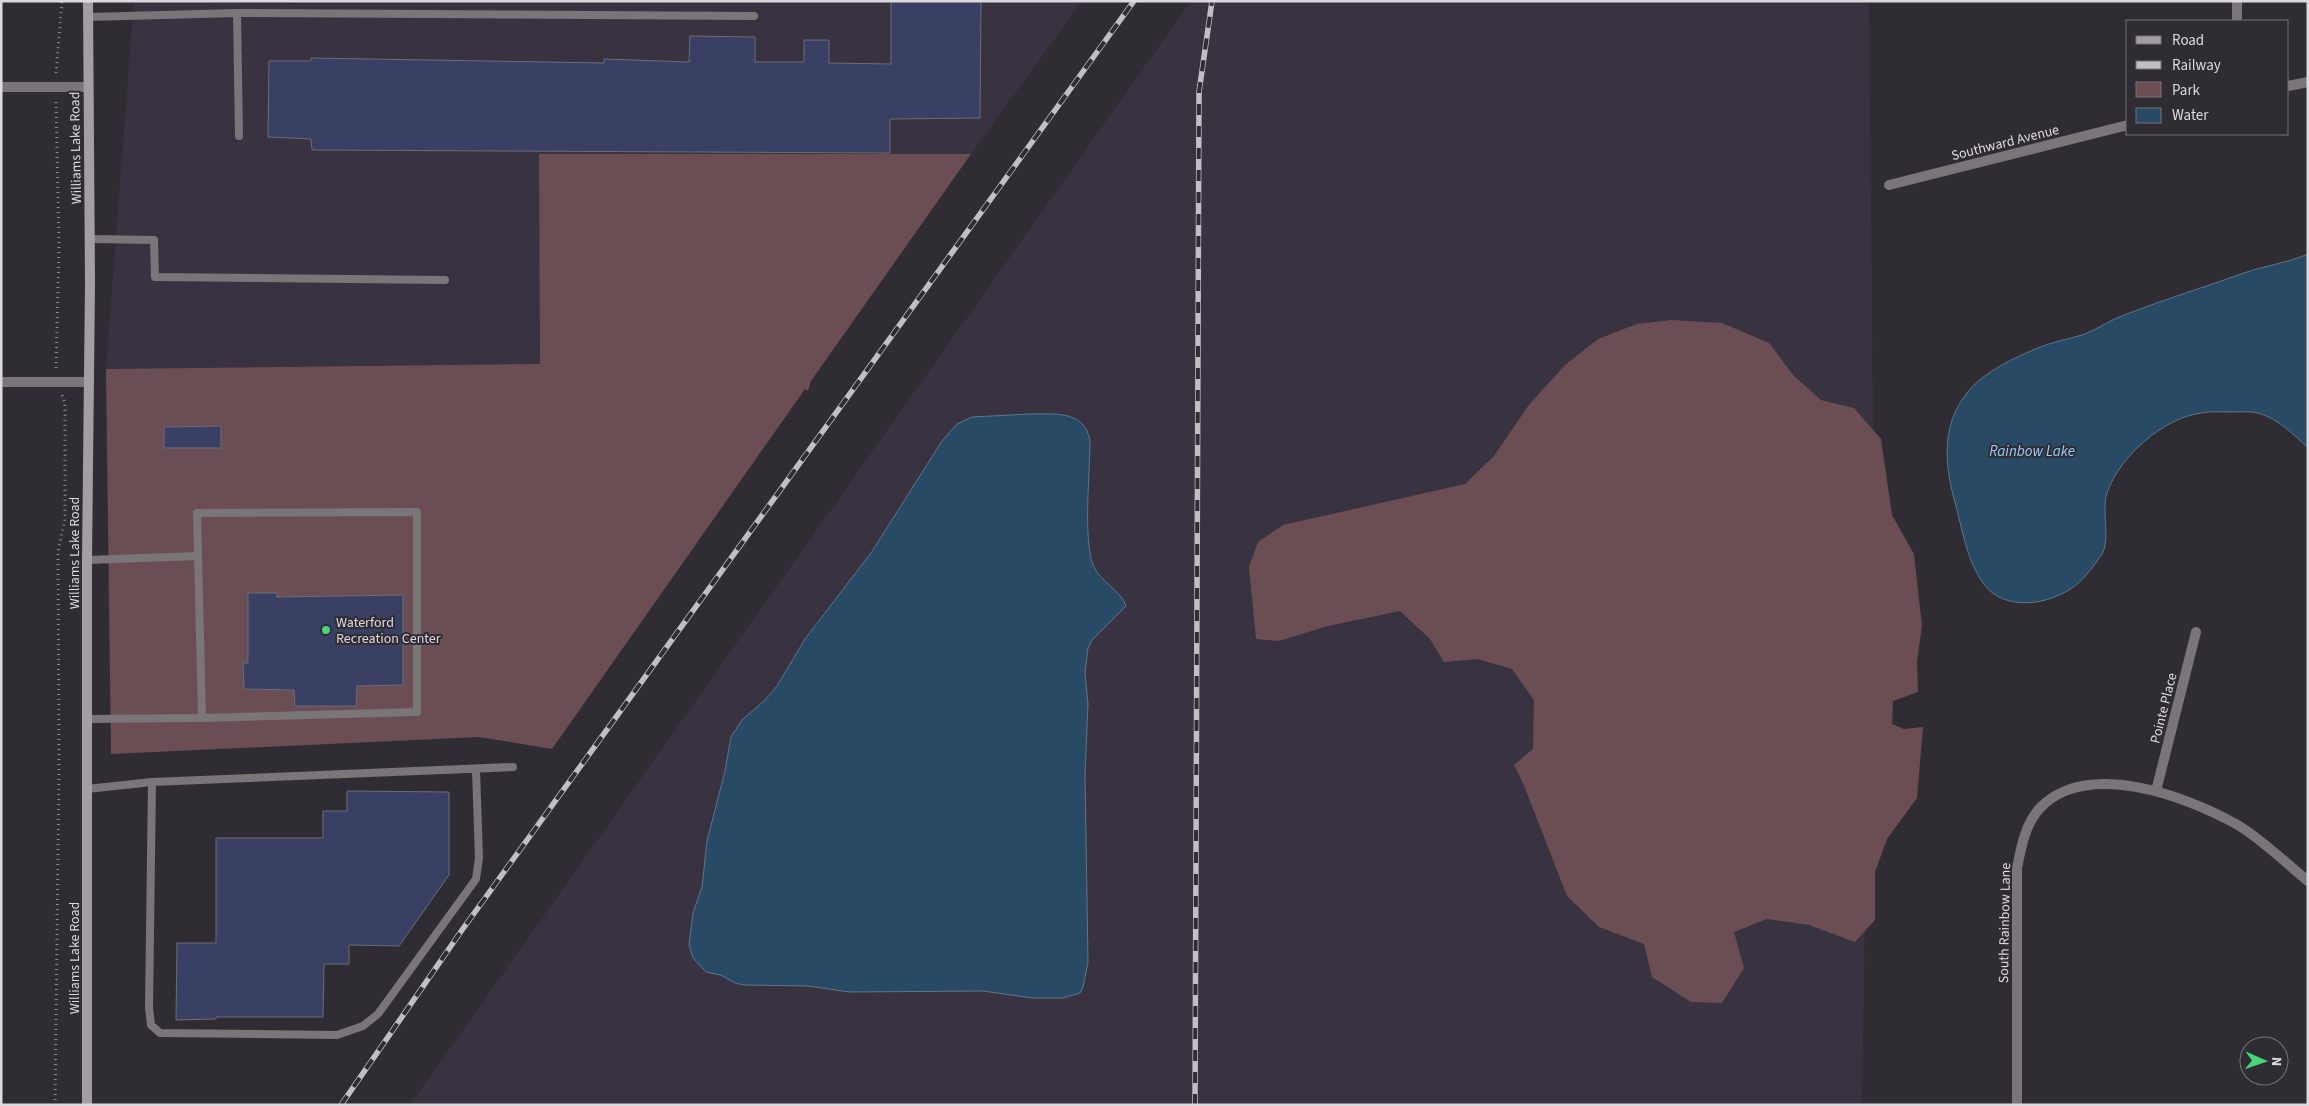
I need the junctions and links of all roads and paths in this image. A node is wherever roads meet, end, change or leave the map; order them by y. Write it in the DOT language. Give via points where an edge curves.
graph roads {
  1 [pos="62,1"];
  2 [pos="88,1"];
  3 [pos="2237,1"];
  4 [pos="237,13"];
  5 [pos="754,16"];
  6 [pos="88,17"];
  7 [pos="2237,20"];
  8 [pos="2308,82"];
  9 [pos="2289,86"];
  10 [pos="1,87"];
  11 [pos="55,87"];
  12 [pos="88,87"];
  13 [pos="2126,126"];
  14 [pos="239,136"];
  15 [pos="1889,185"];
  16 [pos="90,239"];
  17 [pos="445,280"];
  18 [pos="1,382"];
  19 [pos="56,382"];
  20 [pos="89,382"];
  21 [pos="198,556"];
  22 [pos="87,560"];
  23 [pos="2196,632"];
  24 [pos="202,718"];
  25 [pos="88,719"];
  26 [pos="513,767"];
  27 [pos="476,770"];
  28 [pos="152,782"];
  29 [pos="88,789"];
  30 [pos="2156,791"];
  31 [pos="2308,881"];
  32 [pos="55,1105"];
  33 [pos="88,1105"];
  34 [pos="2017,1105"];
  1 -- 11 [label="path"];
  2 -- 6 [label="main road, Williams Lake Road"];
  3 -- 7 [label="street"];
  4 -- 5 [label="lane"];
  4 -- 6 [label="lane"];
  4 -- 14 [label="lane"];
  6 -- 12 [label="main road, Williams Lake Road"];
  8 -- 9 [label="street"];
  10 -- 11 [label="street"];
  11 -- 12 [label="street"];
  11 -- 19 [label="path" via="59,246"];
  12 -- 16 [label="main road, Williams Lake Road"];
  13 -- 15 [label="street, Southward Avenue"];
  16 -- 17 [label="lane" via="154,240 154,277"];
  16 -- 20 [label="main road, Williams Lake Road"];
  18 -- 19 [label="street"];
  19 -- 20 [label="street"];
  19 -- 32 [label="path" via="66,403 66,413 65,520 58,551"];
  20 -- 22 [label="main road, Williams Lake Road"];
  21 -- 22 [label="lane"];
  21 -- 24 [label="lane"];
  21 -- 24 [label="lane" via="197,513 418,512 417,712"];
  22 -- 25 [label="main road, Williams Lake Road"];
  23 -- 30 [label="street, Pointe Place"];
  24 -- 25 [label="lane"];
  25 -- 29 [label="main road, Williams Lake Road"];
  26 -- 27 [label="lane"];
  27 -- 28 [label="lane"];
  27 -- 28 [label="lane" via="479,858 476,879 378,1014 363,1026 337,1035 160,1033 151,1025 148,1008"];
  28 -- 29 [label="lane"];
  29 -- 33 [label="main road, Williams Lake Road"];
  30 -- 31 [label="street, South Rainbow Lane" via="2237,824"];
  30 -- 34 [label="street, South Rainbow Lane" via="2125,785 2091,784 2065,792 2040,808 2029,825 2017,868"];
}
